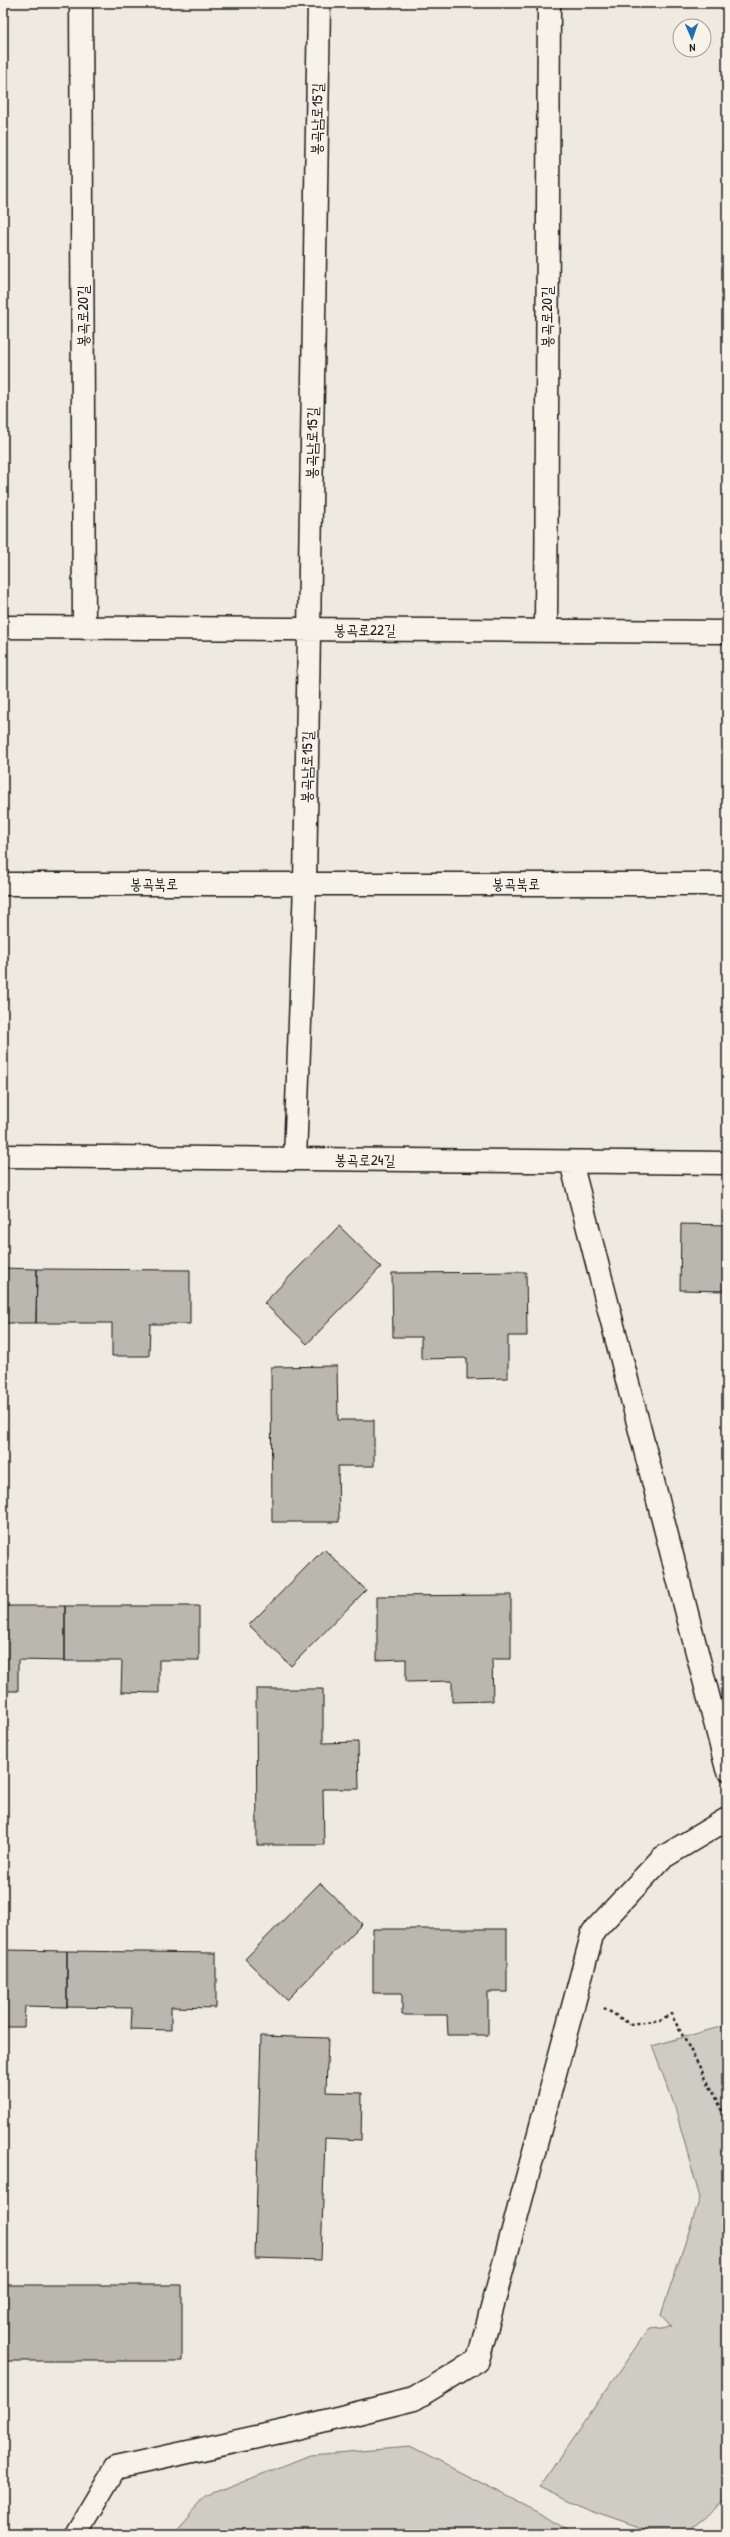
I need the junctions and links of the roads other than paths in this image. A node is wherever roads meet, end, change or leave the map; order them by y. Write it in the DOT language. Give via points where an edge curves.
graph roads {
  1 [pos="81,3"];
  2 [pos="319,3"];
  3 [pos="549,3"];
  4 [pos="3,628"];
  5 [pos="84,628"];
  6 [pos="309,629"];
  7 [pos="546,631"];
  8 [pos="727,632"];
  9 [pos="3,884"];
  10 [pos="305,884"];
  11 [pos="727,884"];
  12 [pos="3,1156"];
  13 [pos="295,1159"];
  14 [pos="571,1162"];
  15 [pos="727,1163"];
  16 [pos="727,1769"];
  17 [pos="727,1819"];
  18 [pos="76,2534"];
  1 -- 5 [label="street, 봉곡로20길"];
  2 -- 6 [label="street, 봉곡남로15길"];
  3 -- 7 [label="street, 봉곡로20길"];
  4 -- 5 [label="street, 봉곡로22길"];
  5 -- 6 [label="street, 봉곡로22길"];
  6 -- 7 [label="street, 봉곡로22길"];
  6 -- 10 [label="street, 봉곡남로15길"];
  7 -- 8 [label="street, 봉곡로22길"];
  9 -- 10 [label="street, 봉곡북로"];
  10 -- 11 [label="street, 봉곡북로"];
  10 -- 13 [label="street"];
  12 -- 13 [label="street, 봉곡로24길"];
  13 -- 14 [label="street, 봉곡로24길"];
  14 -- 15 [label="street, 봉곡로24길"];
  14 -- 16 [label="street"];
  17 -- 18 [label="street" via="662,1858 593,1932 478,2360 414,2399 289,2430 115,2468"];
}
